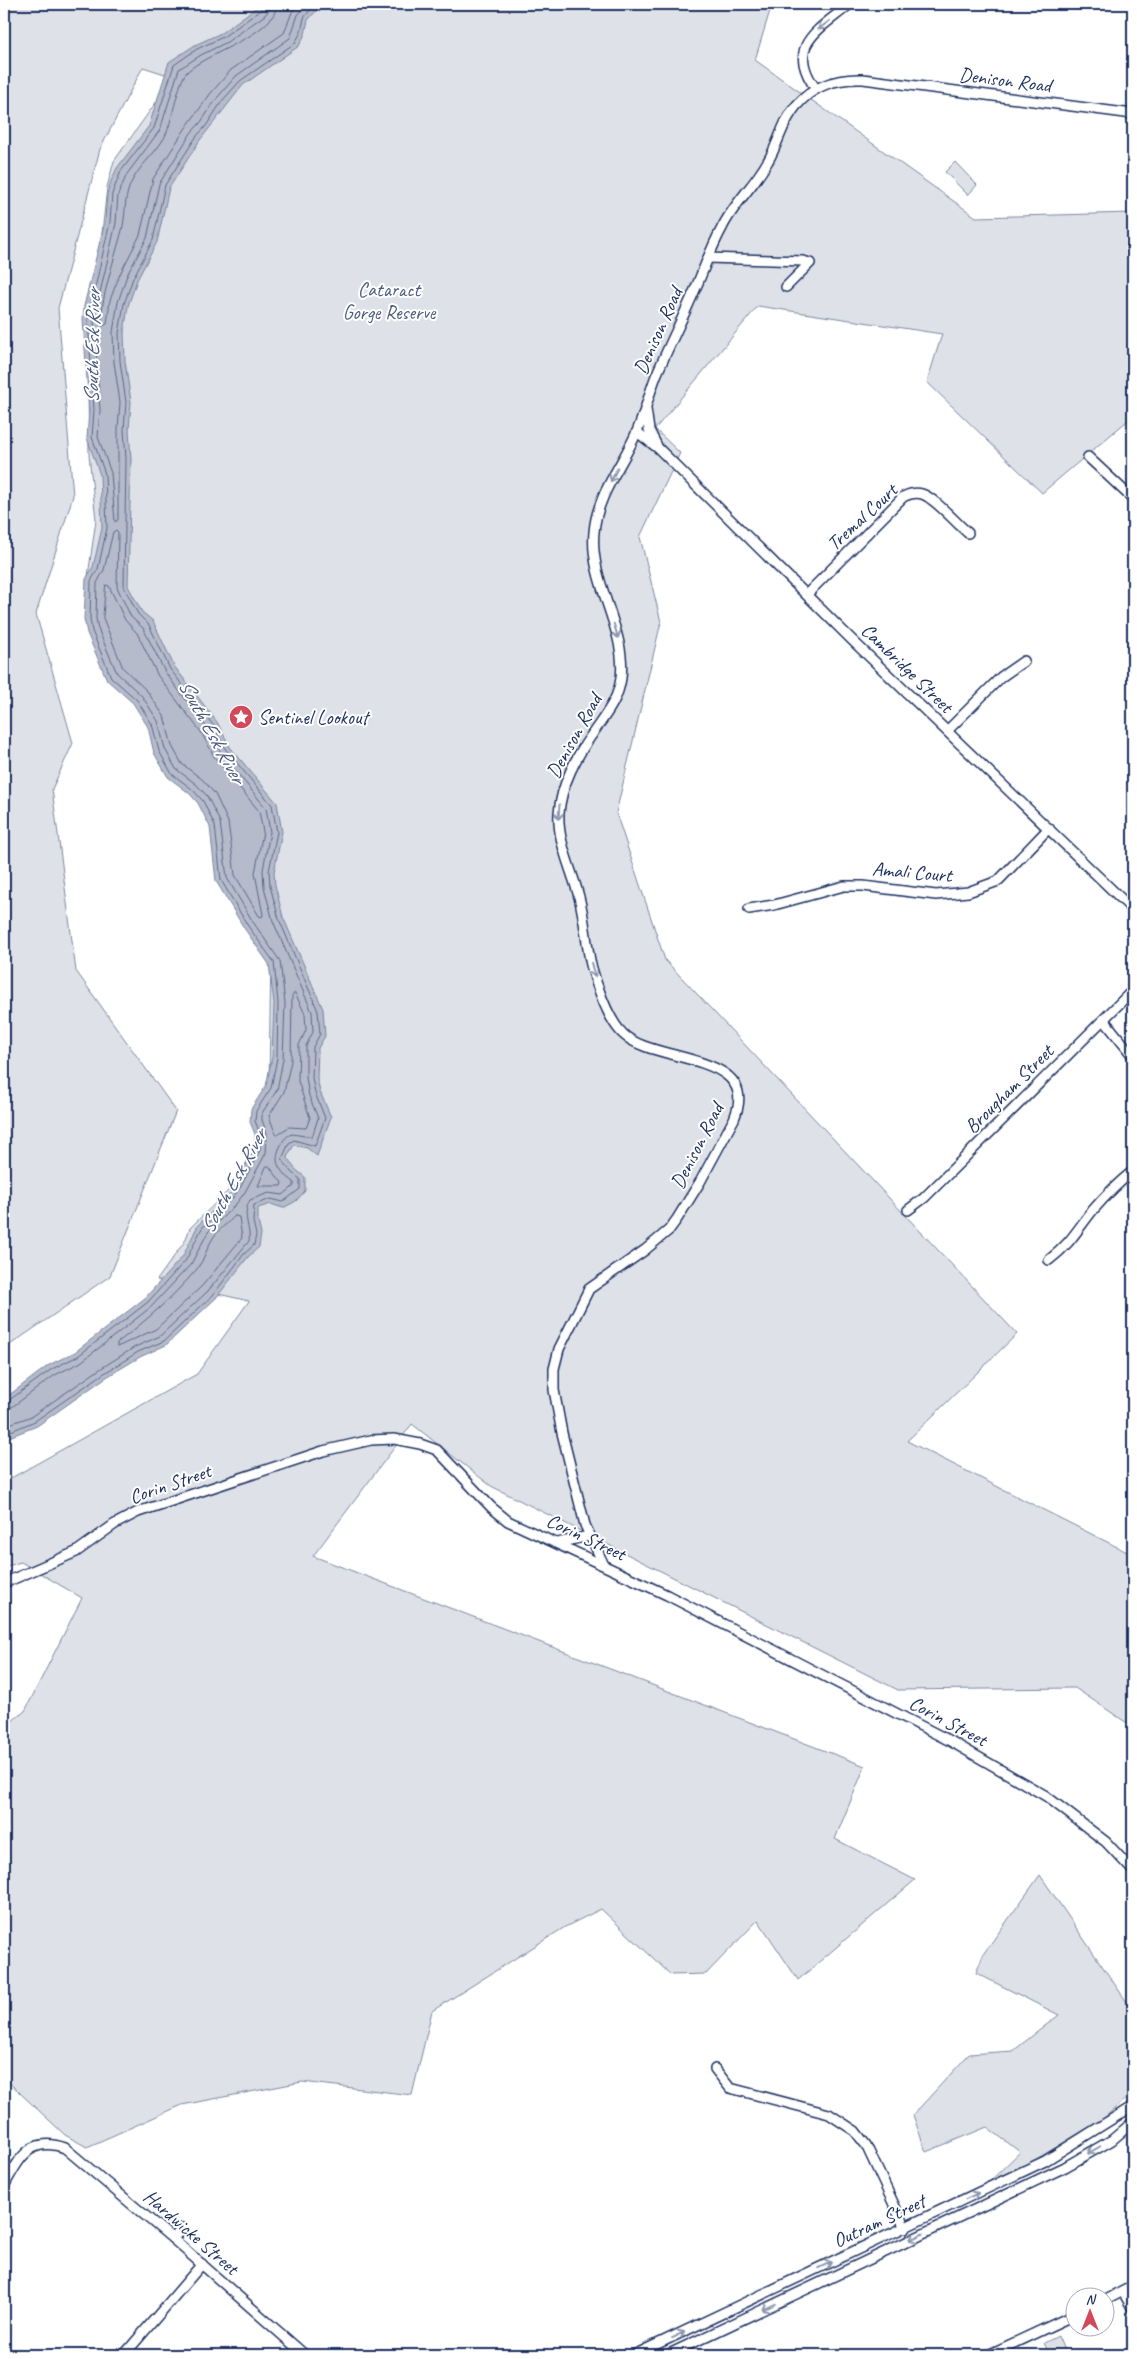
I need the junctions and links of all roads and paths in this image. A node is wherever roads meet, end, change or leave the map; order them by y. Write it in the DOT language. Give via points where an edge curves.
graph roads {
  1 [pos="850,4"];
  2 [pos="816,89"];
  3 [pos="1133,114"];
  4 [pos="708,258"];
  5 [pos="786,287"];
  6 [pos="646,404"];
  7 [pos="637,432"];
  8 [pos="659,449"];
  9 [pos="1088,457"];
  10 [pos="1133,499"];
  11 [pos="968,534"];
  12 [pos="807,594"];
  13 [pos="1024,661"];
  14 [pos="947,731"];
  15 [pos="1049,828"];
  16 [pos="750,909"];
  17 [pos="1133,910"];
  18 [pos="1133,990"];
  19 [pos="1104,1020"];
  20 [pos="1133,1056"];
  21 [pos="1133,1171"];
  22 [pos="908,1210"];
  23 [pos="1049,1260"];
  24 [pos="590,1536"];
  25 [pos="557,1543"];
  26 [pos="603,1563"];
  27 [pos="4,1583"];
  28 [pos="1133,1871"];
  29 [pos="715,2069"];
  30 [pos="1132,2110"];
  31 [pos="1133,2122"];
  32 [pos="4,2186"];
  33 [pos="182,2228"];
  34 [pos="905,2228"];
  35 [pos="173,2239"];
  36 [pos="202,2264"];
  37 [pos="1133,2286"];
  38 [pos="1123,2292"];
  39 [pos="1114,2296"];
  40 [pos="1133,2309"];
  41 [pos="1064,2320"];
  42 [pos="662,2342"];
  43 [pos="124,2355"];
  44 [pos="306,2355"];
  45 [pos="634,2355"];
  46 [pos="668,2355"];
  47 [pos="988,2355"];
  1 -- 2 [label="street, one-way" via="815,32 803,50 805,72"];
  2 -- 3 [label="street, Denison Road" via="833,81 863,79"];
  2 -- 4 [label="street, Denison Road" via="789,114 770,158 727,218"];
  4 -- 5 [label="street" via="810,263"];
  4 -- 6 [label="street, Denison Road"];
  6 -- 7 [label="street, Denison Road"];
  6 -- 8 [label="street, Cambridge Street" via="649,430"];
  7 -- 8 [label="street, Cambridge Street"];
  7 -- 24 [label="street, Denison Road, one-way" via="601,503 594,532 598,572 621,649 621,680 614,704 587,742 562,793 560,836 579,899 596,983 617,1027 638,1043 727,1075 734,1082 738,1110 677,1220 644,1250 589,1289 559,1349 554,1369 554,1390 572,1477"];
  8 -- 12 [label="street, Cambridge Street"];
  9 -- 10 [label="street"];
  11 -- 12 [label="street, Tremal Court" via="927,496 909,494"];
  12 -- 14 [label="street, Cambridge Street"];
  13 -- 14 [label="street" via="1001,677"];
  14 -- 15 [label="street, Cambridge Street"];
  15 -- 16 [label="street, Amali Court" via="998,881 968,892 936,895 854,885"];
  15 -- 17 [label="street, Cambridge Street"];
  18 -- 19 [label="street, Brougham Street"];
  19 -- 20 [label="street"];
  19 -- 22 [label="street, Brougham Street" via="924,1198"];
  21 -- 23 [label="street" via="1115,1185 1064,1248"];
  24 -- 25 [label="street"];
  24 -- 26 [label="street, Denison Road"];
  25 -- 26 [label="street, Corin Street"];
  25 -- 27 [label="street, Corin Street" via="508,1520 491,1507 437,1450 394,1439 372,1440 323,1451 138,1512 76,1552"];
  26 -- 28 [label="street, Corin Street" via="952,1742 1046,1796 1106,1842"];
  29 -- 34 [label="street" via="730,2088 829,2114 855,2131 870,2152"];
  34 -- 30 [label="street, Outram Street, one-way" via="1045,2161"];
  31 -- 46 [label="street, Outram Street, one-way" via="1112,2140 1065,2166"];
  32 -- 35 [label="street, Hardwicke Street" via="32,2148 49,2144 65,2148"];
  33 -- 35 [label="street"];
  42 -- 34 [label="street, Outram Street, one-way"];
  35 -- 36 [label="street, Hardwicke Street"];
  36 -- 43 [label="street"];
  36 -- 44 [label="street, Hardwicke Street"];
  37 -- 38 [label="street"];
  38 -- 39 [label="street"];
  38 -- 40 [label="street"];
  41 -- 47 [label="street"];
  42 -- 45 [label="street, Outram Street"];
  42 -- 46 [label="street"];
}
